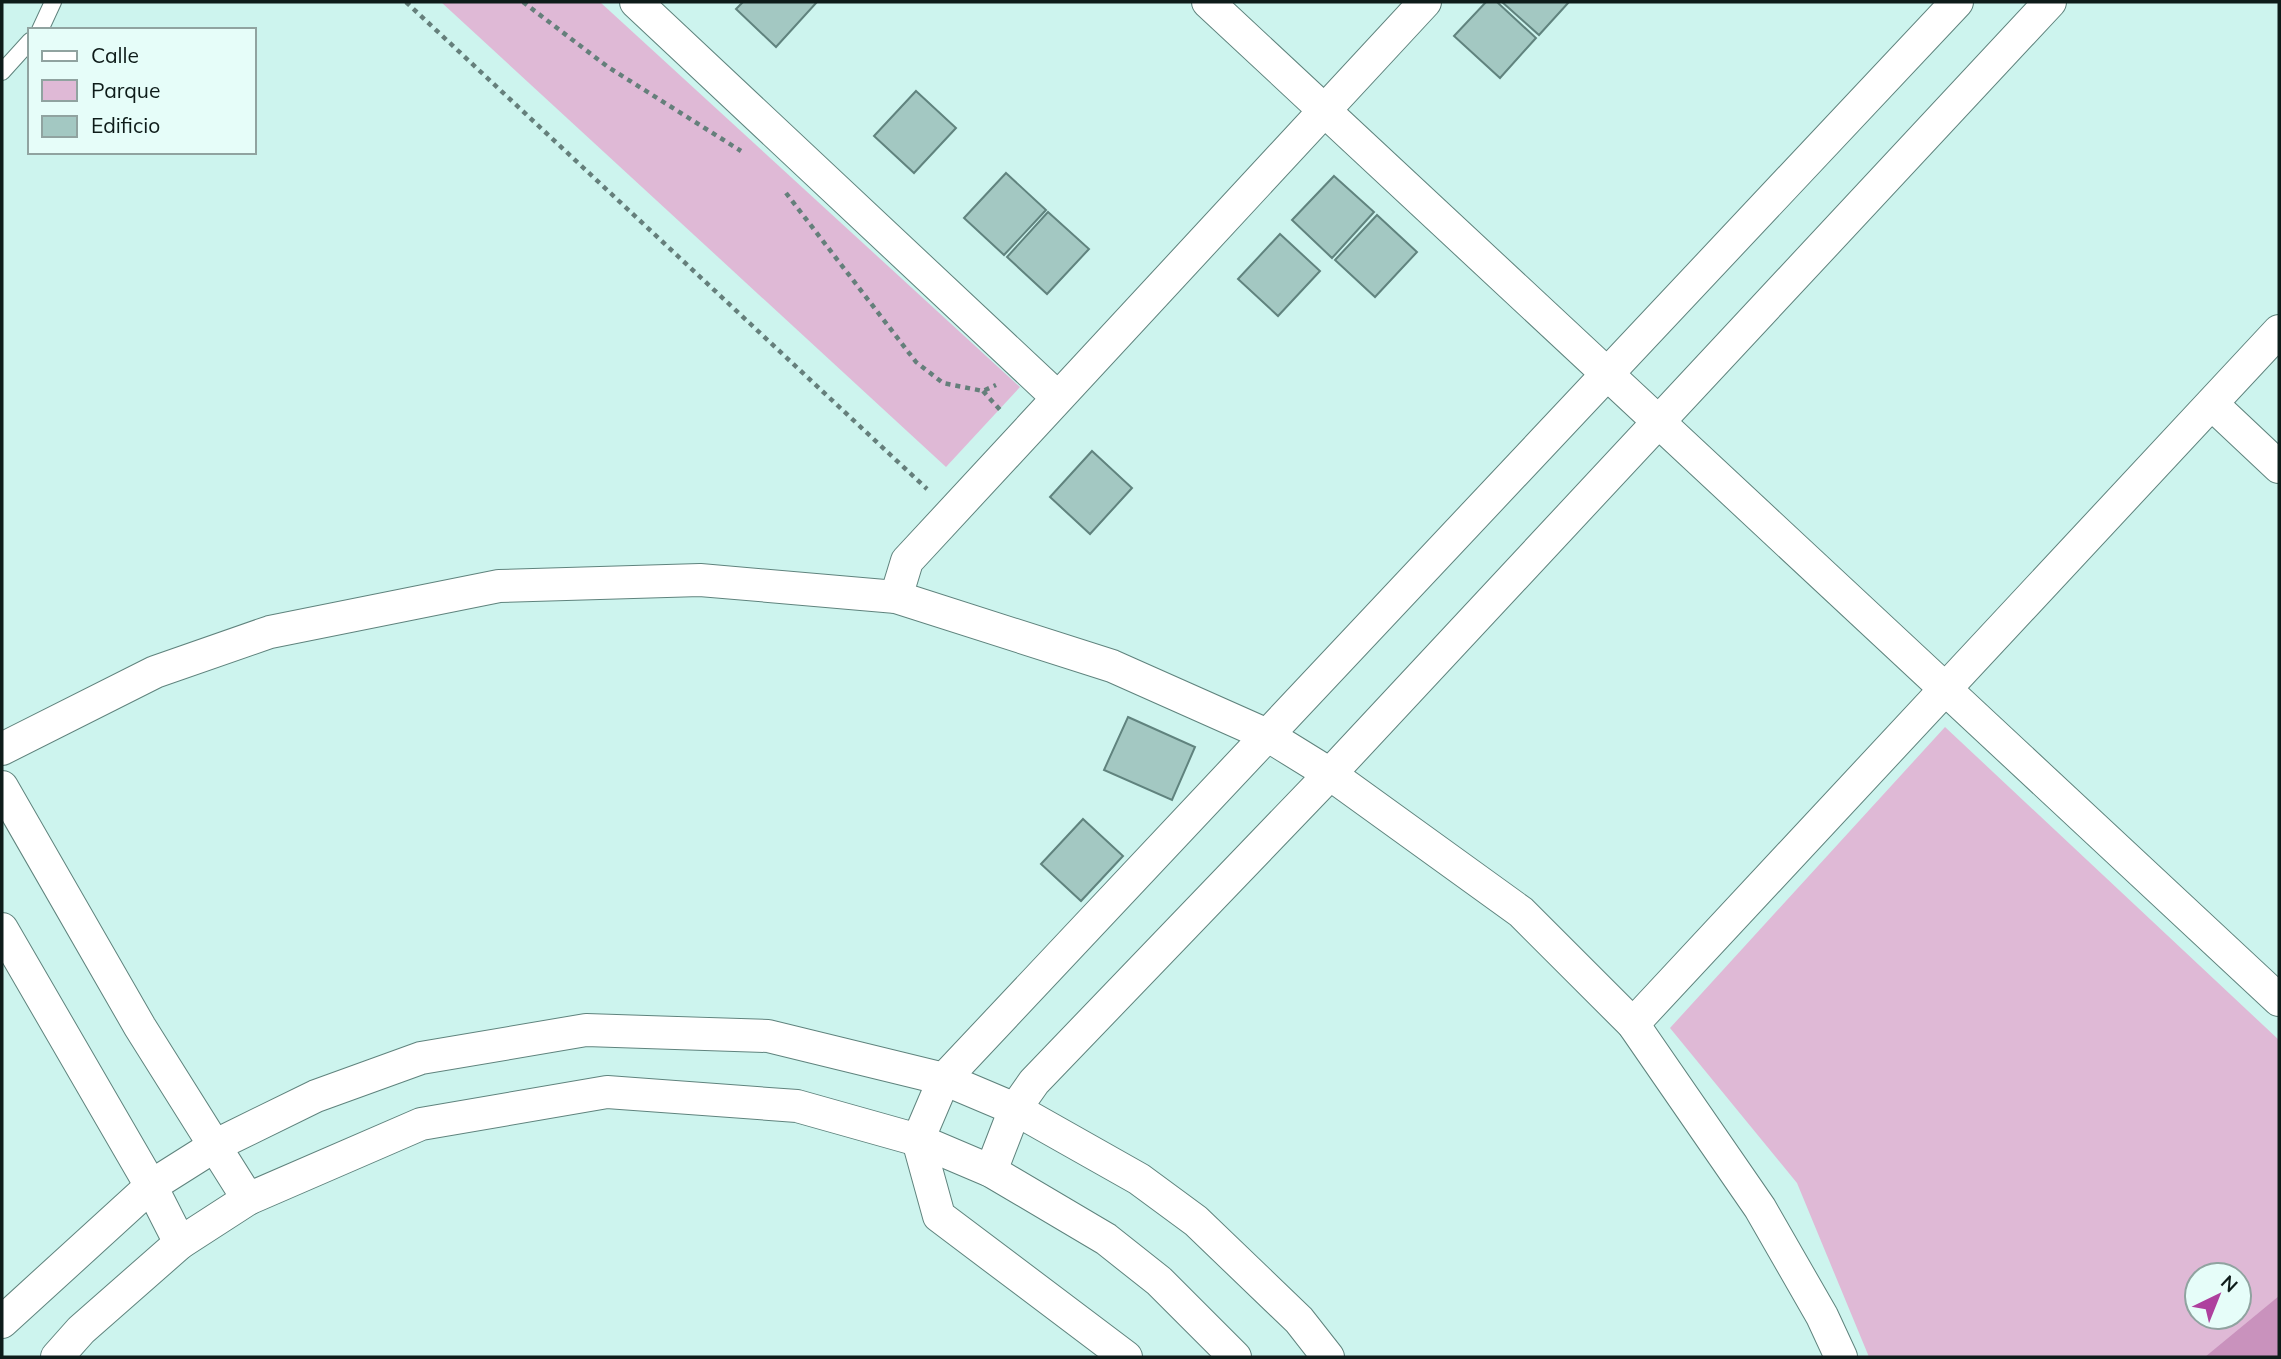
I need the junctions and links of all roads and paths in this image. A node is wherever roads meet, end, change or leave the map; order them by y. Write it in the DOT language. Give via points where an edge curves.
graph roads {
  1 [pos="53,2"];
  2 [pos="406,2"];
  3 [pos="523,2"];
  4 [pos="636,2"];
  5 [pos="1208,2"];
  6 [pos="1425,2"];
  7 [pos="1957,2"];
  8 [pos="2050,2"];
  9 [pos="41,28"];
  10 [pos="28,43"];
  11 [pos="2,72"];
  12 [pos="1323,109"];
  13 [pos="742,151"];
  14 [pos="784,190"];
  15 [pos="2279,331"];
  16 [pos="1029,370"];
  17 [pos="1607,374"];
  18 [pos="1058,397"];
  19 [pos="2212,404"];
  20 [pos="1658,421"];
  21 [pos="2279,467"];
  22 [pos="952,512"];
  23 [pos="896,597"];
  24 [pos="1945,688"];
  25 [pos="1267,735"];
  26 [pos="2,749"];
  27 [pos="1331,774"];
  28 [pos="2,788"];
  29 [pos="2,929"];
  30 [pos="2279,1000"];
  31 [pos="1633,1024"];
  32 [pos="944,1079"];
  33 [pos="1015,1109"];
  34 [pos="918,1140"];
  35 [pos="216,1145"];
  36 [pos="991,1171"];
  37 [pos="151,1186"];
  38 [pos="248,1199"];
  39 [pos="180,1243"];
  40 [pos="2,1322"];
  41 [pos="57,1357"];
  42 [pos="1126,1357"];
  43 [pos="1235,1357"];
  44 [pos="1328,1357"];
  45 [pos="1841,1357"];
  1 -- 9 [label="lane"];
  2 -- 22 [label="path"];
  3 -- 13 [label="path" via="608,67"];
  4 -- 16 [label="street"];
  5 -- 12 [label="street"];
  6 -- 12 [label="street"];
  7 -- 17 [label="street"];
  8 -- 20 [label="street"];
  10 -- 11 [label="lane"];
  12 -- 17 [label="street"];
  12 -- 18 [label="street"];
  14 -- 16 [label="path" via="916,362 943,383 983,391"];
  15 -- 19 [label="street"];
  16 -- 18 [label="street"];
  17 -- 20 [label="street"];
  17 -- 25 [label="street"];
  18 -- 22 [label="street"];
  19 -- 21 [label="street"];
  19 -- 24 [label="street"];
  20 -- 24 [label="street"];
  20 -- 27 [label="street"];
  22 -- 23 [label="street" via="907,561"];
  23 -- 25 [label="street" via="1112,666"];
  23 -- 26 [label="street" via="700,580 499,586 271,632 155,673"];
  24 -- 30 [label="street"];
  24 -- 31 [label="street"];
  25 -- 27 [label="street"];
  25 -- 32 [label="street"];
  27 -- 31 [label="street" via="1521,912"];
  27 -- 33 [label="street" via="1034,1082"];
  28 -- 35 [label="street" via="140,1027"];
  29 -- 37 [label="street"];
  31 -- 45 [label="street" via="1760,1208"];
  32 -- 33 [label="street"];
  32 -- 34 [label="street"];
  32 -- 35 [label="street" via="768,1036 586,1030 421,1058 316,1096"];
  33 -- 36 [label="street"];
  33 -- 44 [label="street" via="1139,1179 1196,1222 1299,1320"];
  34 -- 36 [label="street"];
  34 -- 38 [label="street" via="796,1106 607,1092 421,1124"];
  34 -- 42 [label="street" via="939,1216"];
  35 -- 37 [label="street"];
  35 -- 38 [label="street"];
  36 -- 43 [label="street" via="1106,1239 1159,1281"];
  37 -- 39 [label="street"];
  37 -- 40 [label="street"];
  38 -- 39 [label="street"];
  39 -- 41 [label="street" via="81,1329"];
}
